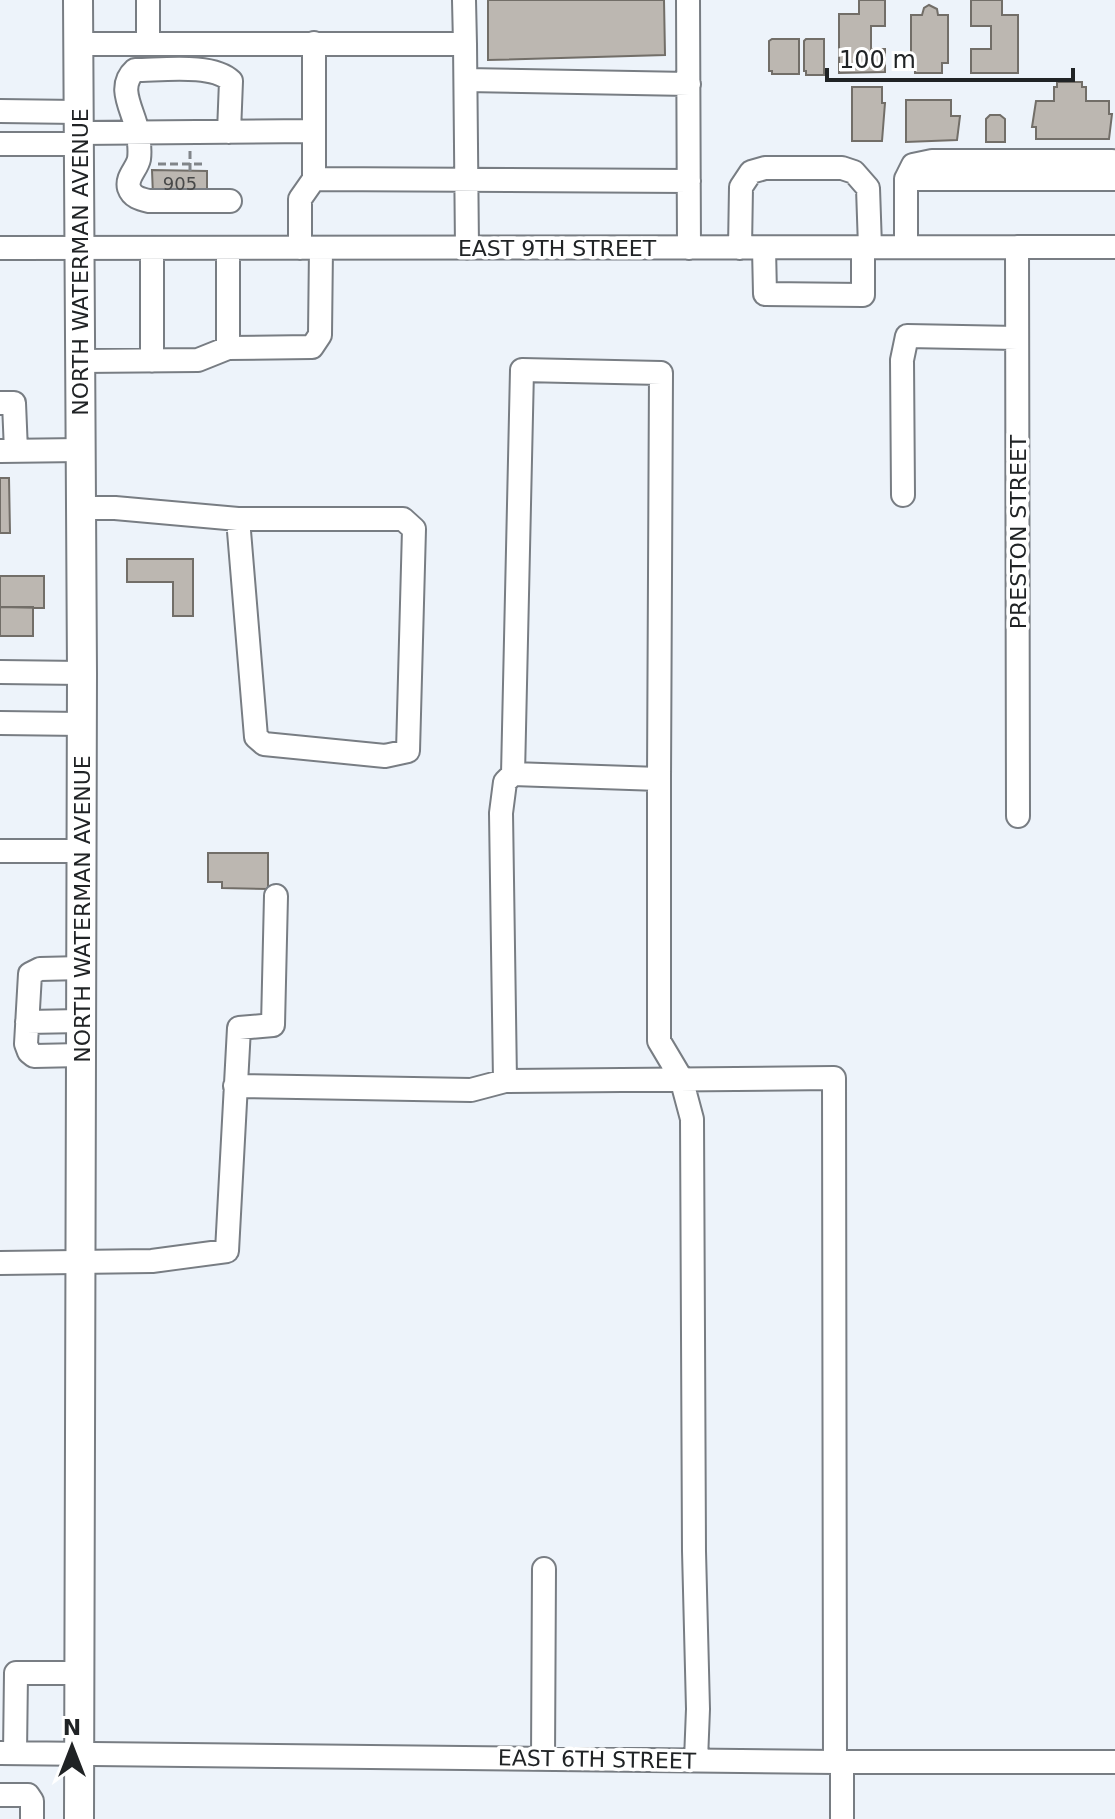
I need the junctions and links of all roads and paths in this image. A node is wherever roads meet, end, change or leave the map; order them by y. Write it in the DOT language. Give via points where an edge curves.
graph roads {
  1 [pos="78,0"];
  2 [pos="148,0"];
  3 [pos="464,0"];
  4 [pos="688,0"];
  5 [pos="314,43"];
  6 [pos="78,44"];
  7 [pos="148,44"];
  8 [pos="465,44"];
  9 [pos="466,80"];
  10 [pos="689,84"];
  11 [pos="0,111"];
  12 [pos="78,130"];
  13 [pos="314,131"];
  14 [pos="229,132"];
  15 [pos="138,134"];
  16 [pos="0,144"];
  17 [pos="149,164"];
  18 [pos="206,164"];
  19 [pos="1115,165"];
  20 [pos="314,179"];
  21 [pos="466,179"];
  22 [pos="906,179"];
  23 [pos="1115,179"];
  24 [pos="689,181"];
  25 [pos="230,201"];
  26 [pos="866,247"];
  27 [pos="906,247"];
  28 [pos="1017,247"];
  29 [pos="1115,247"];
  30 [pos="0,248"];
  31 [pos="79,248"];
  32 [pos="152,248"];
  33 [pos="228,248"];
  34 [pos="310,248"];
  35 [pos="467,248"];
  36 [pos="689,248"];
  37 [pos="740,248"];
  38 [pos="764,248"];
  39 [pos="1017,338"];
  40 [pos="228,348"];
  41 [pos="81,361"];
  42 [pos="152,361"];
  43 [pos="0,403"];
  44 [pos="81,450"];
  45 [pos="8,451"];
  46 [pos="903,495"];
  47 [pos="81,508"];
  48 [pos="238,519"];
  49 [pos="0,672"];
  50 [pos="82,673"];
  51 [pos="0,723"];
  52 [pos="82,724"];
  53 [pos="513,774"];
  54 [pos="659,779"];
  55 [pos="1018,816"];
  56 [pos="0,851"];
  57 [pos="82,851"];
  58 [pos="276,896"];
  59 [pos="82,968"];
  60 [pos="81,1021"];
  61 [pos="27,1022"];
  62 [pos="81,1055"];
  63 [pos="681,1078"];
  64 [pos="505,1081"];
  65 [pos="235,1086"];
  66 [pos="0,1263"];
  67 [pos="81,1264"];
  68 [pos="544,1569"];
  69 [pos="80,1673"];
  70 [pos="8,1674"];
  71 [pos="8,1721"];
  72 [pos="8,1753"];
  73 [pos="79,1755"];
  74 [pos="543,1759"];
  75 [pos="696,1760"];
  76 [pos="838,1762"];
  77 [pos="1115,1762"];
  78 [pos="0,1795"];
  79 [pos="32,1819"];
  80 [pos="79,1819"];
  81 [pos="842,1819"];
  1 -- 6 [label="main road, NORTH WATERMAN AVENUE"];
  2 -- 7 [label="street"];
  3 -- 8 [label="street"];
  4 -- 10 [label="street"];
  5 -- 7 [label="street"];
  5 -- 8 [label="street"];
  5 -- 13 [label="street"];
  6 -- 7 [label="street"];
  6 -- 12 [label="main road, NORTH WATERMAN AVENUE"];
  8 -- 9 [label="street"];
  9 -- 10 [label="street"];
  9 -- 21 [label="street"];
  10 -- 24 [label="street"];
  11 -- 12 [label="street"];
  12 -- 15 [label="street"];
  12 -- 16 [label="street"];
  12 -- 31 [label="main road, NORTH WATERMAN AVENUE"];
  13 -- 14 [label="street"];
  13 -- 20 [label="street"];
  14 -- 15 [label="street"];
  14 -- 15 [label="street" via="231,81 225,75 212,70 135,70 126,90"];
  15 -- 25 [label="street" via="139,160 129,178 137,198"];
  17 -- 18 [label="path"];
  19 -- 22 [label="street" via="925,161 910,169"];
  20 -- 21 [label="street"];
  20 -- 34 [label="street" via="300,199"];
  21 -- 24 [label="street"];
  21 -- 35 [label="street"];
  22 -- 23 [label="street"];
  22 -- 27 [label="street"];
  24 -- 36 [label="street"];
  26 -- 27 [label="street, EAST 9TH STREET"];
  26 -- 37 [label="street" via="869,195 860,176 842,168 765,168 751,172 741,187"];
  26 -- 38 [label="street, EAST 9TH STREET"];
  26 -- 38 [label="street" via="863,295 765,294"];
  27 -- 28 [label="street, EAST 9TH STREET"];
  28 -- 29 [label="street, EAST 9TH STREET"];
  28 -- 39 [label="street, PRESTON STREET"];
  30 -- 31 [label="street, EAST 9TH STREET"];
  31 -- 32 [label="street, EAST 9TH STREET"];
  31 -- 41 [label="main road, NORTH WATERMAN AVENUE"];
  32 -- 33 [label="street, EAST 9TH STREET"];
  32 -- 42 [label="street"];
  33 -- 34 [label="street, EAST 9TH STREET"];
  33 -- 40 [label="street"];
  34 -- 35 [label="street, EAST 9TH STREET"];
  34 -- 40 [label="street" via="320,335 312,347"];
  35 -- 36 [label="street, EAST 9TH STREET"];
  36 -- 37 [label="street, EAST 9TH STREET"];
  37 -- 38 [label="street, EAST 9TH STREET"];
  39 -- 46 [label="street" via="907,336 902,360"];
  39 -- 55 [label="street, PRESTON STREET"];
  40 -- 42 [label="street" via="198,360"];
  41 -- 42 [label="street"];
  41 -- 44 [label="main road, NORTH WATERMAN AVENUE"];
  43 -- 45 [label="street" via="14,403"];
  44 -- 45 [label="street"];
  44 -- 47 [label="main road, NORTH WATERMAN AVENUE"];
  47 -- 48 [label="street"];
  47 -- 50 [label="main road, NORTH WATERMAN AVENUE"];
  48 -- 48 [label="street" via="403,519 414,529 408,751 370,755 264,744 256,737"];
  49 -- 50 [label="street"];
  50 -- 52 [label="main road, NORTH WATERMAN AVENUE"];
  51 -- 52 [label="street"];
  52 -- 57 [label="main road, NORTH WATERMAN AVENUE"];
  53 -- 54 [label="street"];
  53 -- 54 [label="street" via="522,370 661,373"];
  53 -- 64 [label="street" via="505,782 501,813"];
  54 -- 63 [label="street" via="659,1041"];
  56 -- 57 [label="street"];
  57 -- 59 [label="main road, NORTH WATERMAN AVENUE"];
  58 -- 65 [label="street" via="273,1025 239,1028"];
  59 -- 60 [label="main road, NORTH WATERMAN AVENUE"];
  59 -- 61 [label="street" via="30,974"];
  60 -- 61 [label="street"];
  60 -- 62 [label="main road, NORTH WATERMAN AVENUE"];
  61 -- 62 [label="street" via="26,1044 34,1056"];
  62 -- 67 [label="main road, NORTH WATERMAN AVENUE"];
  63 -- 64 [label="street"];
  63 -- 75 [label="street" via="692,1119"];
  63 -- 76 [label="street" via="834,1078"];
  64 -- 65 [label="street" via="471,1090"];
  65 -- 67 [label="street" via="227,1251"];
  66 -- 67 [label="street"];
  67 -- 69 [label="main road, NORTH WATERMAN AVENUE"];
  68 -- 74 [label="street"];
  69 -- 70 [label="street"];
  69 -- 73 [label="main road, NORTH WATERMAN AVENUE"];
  70 -- 71 [label="street"];
  71 -- 72 [label="street"];
  72 -- 73 [label="street, EAST 6TH STREET"];
  73 -- 74 [label="street, EAST 6TH STREET"];
  73 -- 80 [label="main road, NORTH WATERMAN AVENUE"];
  74 -- 75 [label="street, EAST 6TH STREET"];
  75 -- 76 [label="street, EAST 6TH STREET"];
  76 -- 77 [label="street, EAST 6TH STREET"];
  76 -- 81 [label="street"];
  78 -- 79 [label="street" via="28,1795"];
}
